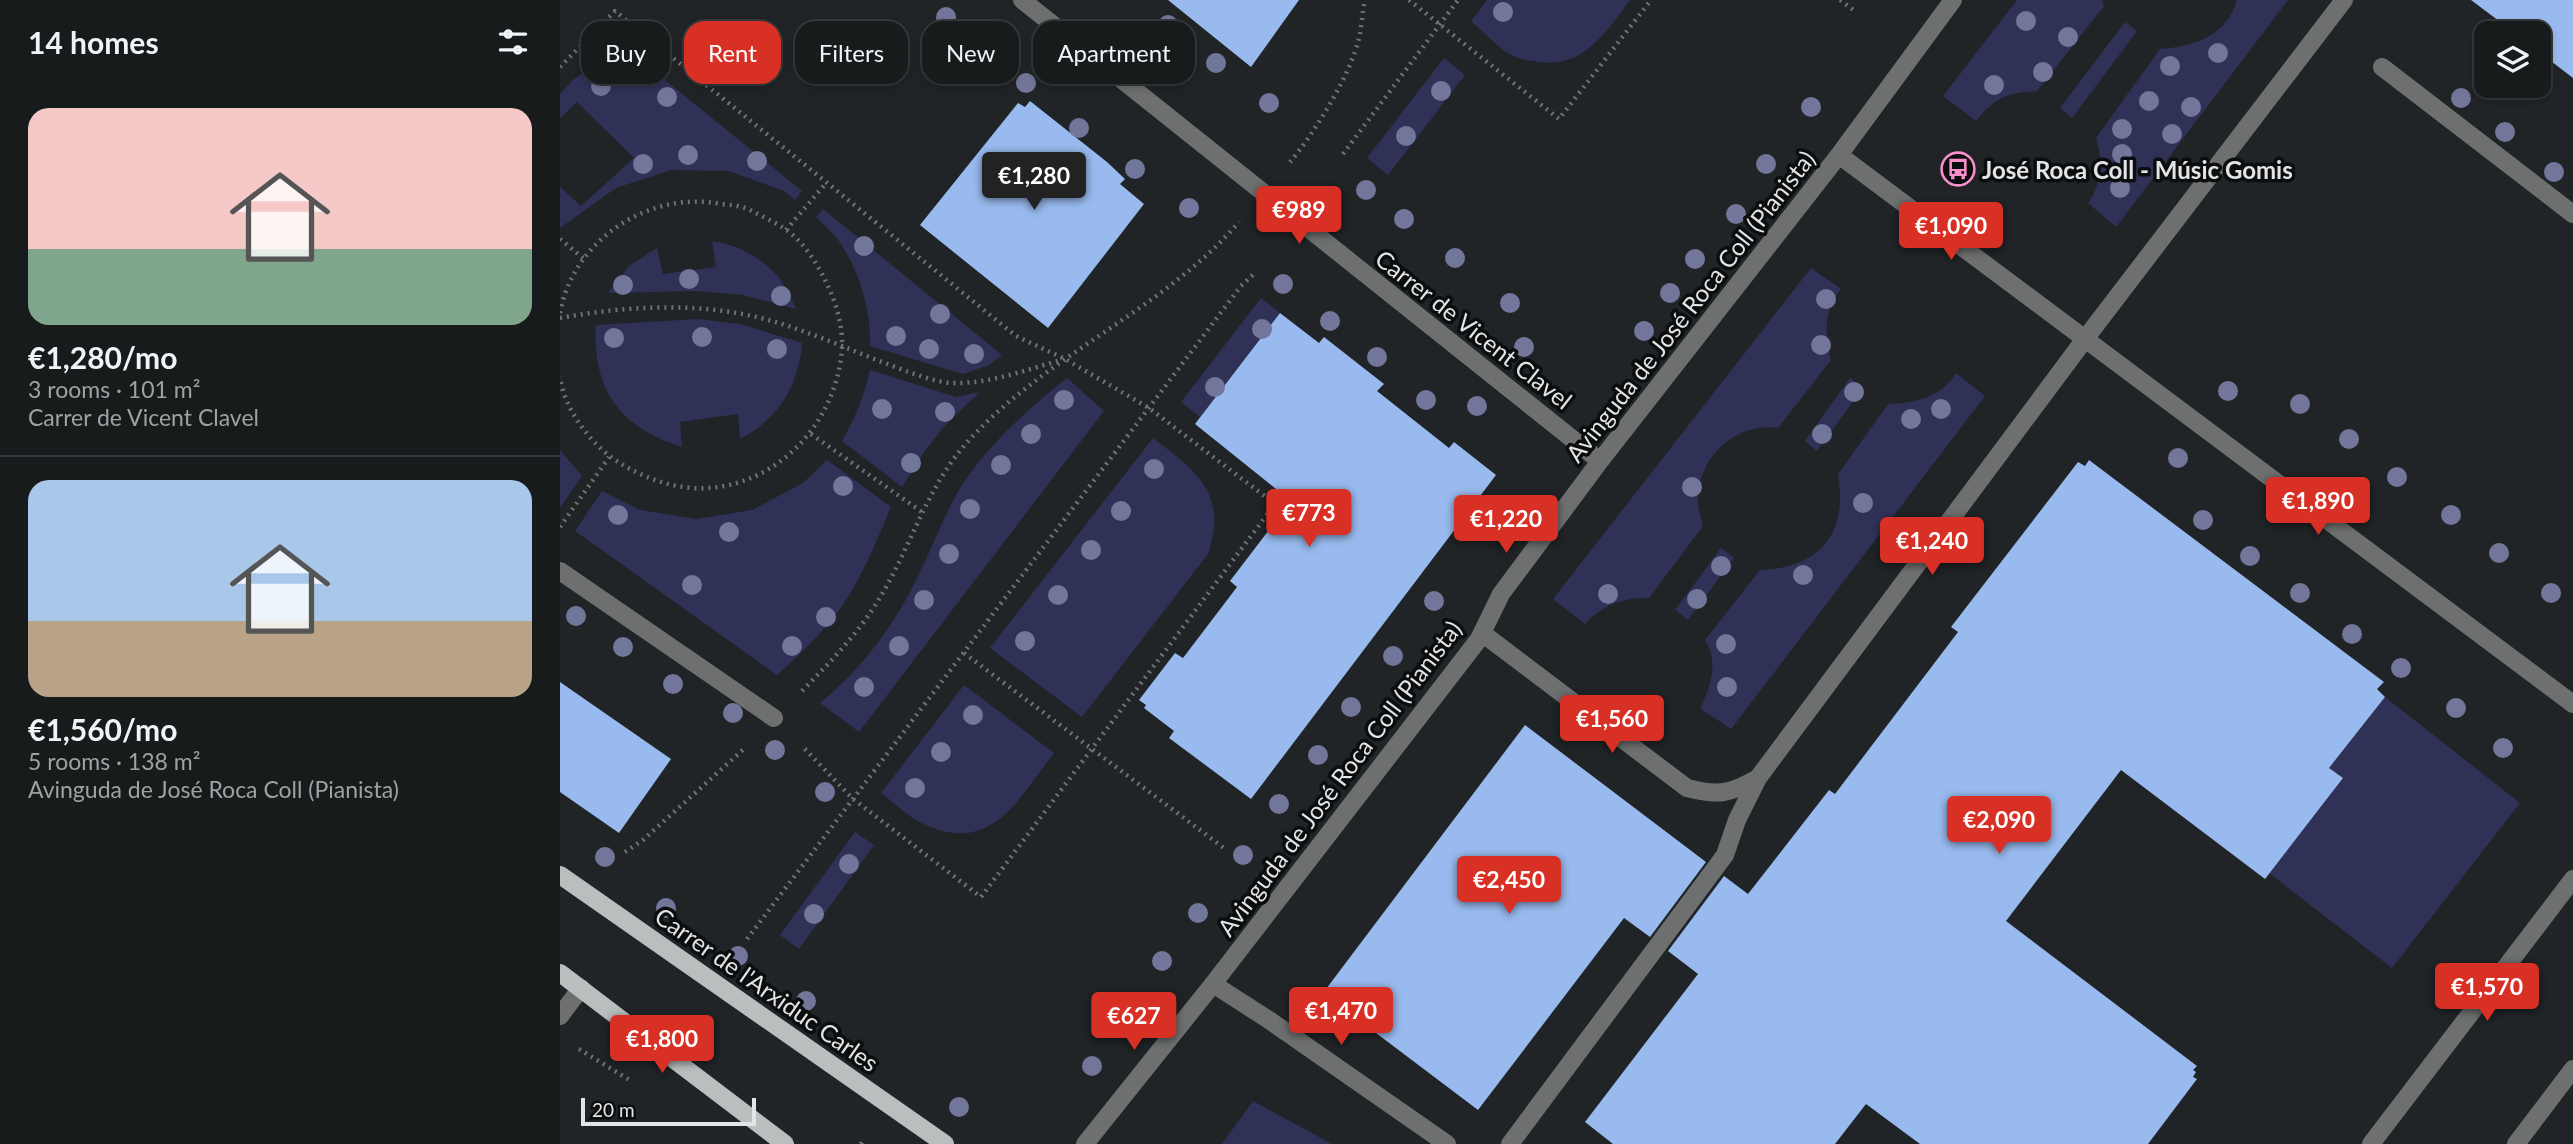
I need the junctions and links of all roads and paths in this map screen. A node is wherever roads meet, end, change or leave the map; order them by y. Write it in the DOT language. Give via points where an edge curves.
graph roads {
  1 [pos="1022,0"];
  2 [pos="1364,0"];
  3 [pos="1409,0"];
  4 [pos="1458,0"];
  5 [pos="1651,0"];
  6 [pos="1840,0"];
  7 [pos="1953,0"];
  8 [pos="2344,0"];
  9 [pos="1855,11"];
  10 [pos="1440,24"];
  11 [pos="560,67"];
  12 [pos="2382,67"];
  13 [pos="1343,154"];
  14 [pos="1839,155"];
  15 [pos="827,182"];
  16 [pos="1264,193"];
  17 [pos="2573,214"];
  18 [pos="786,230"];
  19 [pos="560,239"];
  20 [pos="583,258"];
  21 [pos="1256,272"];
  22 [pos="560,316"];
  23 [pos="2085,339"];
  24 [pos="842,347"];
  25 [pos="1065,359"];
  26 [pos="560,377"];
  27 [pos="1149,408"];
  28 [pos="811,434"];
  29 [pos="609,457"];
  30 [pos="1600,461"];
  31 [pos="922,512"];
  32 [pos="560,527"];
  33 [pos="560,572"];
  34 [pos="1482,633"];
  35 [pos="964,653"];
  36 [pos="2573,704"];
  37 [pos="774,718"];
  38 [pos="1092,749"];
  39 [pos="1758,778"];
  40 [pos="853,799"];
  41 [pos="1224,848"];
  42 [pos="625,852"];
  43 [pos="560,875"];
  44 [pos="2573,879"];
  45 [pos="747,939"];
  46 [pos="560,973"];
  47 [pos="1213,984"];
  48 [pos="581,988"];
  49 [pos="560,1016"];
  50 [pos="2573,1069"];
  51 [pos="774,1141"];
  52 [pos="945,1144"];
  53 [pos="1085,1144"];
  54 [pos="1447,1144"];
  55 [pos="1510,1144"];
  56 [pos="2371,1144"];
  57 [pos="2516,1144"];
  1 -- 16 [label="street, Carrer de Vicent Clavel"];
  2 -- 16 [label="path" via="1359,39 1338,88 1306,143"];
  3 -- 10 [label="path"];
  4 -- 10 [label="path"];
  5 -- 10 [label="path" via="1559,119"];
  6 -- 9 [label="path"];
  7 -- 14 [label="street, Avinguda de José Roca Coll (Pianista)"];
  8 -- 23 [label="street"];
  10 -- 13 [label="path"];
  11 -- 15 [label="path" via="615,11"];
  12 -- 17 [label="street"];
  14 -- 23 [label="street"];
  14 -- 30 [label="street, Avinguda de José Roca Coll (Pianista)"];
  15 -- 18 [label="path"];
  15 -- 25 [label="path" via="1016,336"];
  16 -- 25 [label="path" via="1206,257"];
  16 -- 30 [label="street, Carrer de Vicent Clavel"];
  18 -- 20 [label="path" via="746,208 702,200 656,206 616,226"];
  18 -- 24 [label="path" via="817,263 837,304"];
  19 -- 20 [label="path"];
  20 -- 22 [label="path" via="563,297"];
  21 -- 27 [label="path"];
  22 -- 24 [label="path" via="608,309 685,307 739,312"];
  23 -- 36 [label="street"];
  23 -- 39 [label="street"];
  24 -- 25 [label="path" via="951,383 994,378"];
  24 -- 28 [label="path" via="834,394"];
  25 -- 27 [label="path"];
  25 -- 31 [label="path" via="970,439 939,478"];
  26 -- 29 [label="path" via="579,425"];
  27 -- 35 [label="path"];
  27 -- 38 [label="path" via="1275,504"];
  28 -- 29 [label="path" via="778,464 737,483 682,486 648,479"];
  28 -- 31 [label="path"];
  29 -- 32 [label="path"];
  30 -- 34 [label="street, Avinguda de José Roca Coll (Pianista)" via="1501,594"];
  31 -- 37 [label="path" via="884,591 853,638"];
  33 -- 37 [label="street"];
  34 -- 39 [label="street" via="1687,788 1713,794 1736,790"];
  34 -- 47 [label="street, Avinguda de José Roca Coll (Pianista)"];
  35 -- 38 [label="path"];
  35 -- 40 [label="path"];
  37 -- 40 [label="path"];
  37 -- 42 [label="path" via="725,768"];
  38 -- 40 [label="path" via="981,897"];
  38 -- 41 [label="path"];
  39 -- 55 [label="street" via="1725,855"];
  40 -- 45 [label="path"];
  43 -- 52 [label="main road, Carrer de l'Arxiduc Carles"];
  44 -- 56 [label="street"];
  46 -- 48 [label="main road"];
  47 -- 53 [label="street, Avinguda de José Roca Coll (Pianista)"];
  47 -- 54 [label="street"];
  48 -- 49 [label="street"];
  48 -- 51 [label="main road"];
  50 -- 57 [label="street"];
}
